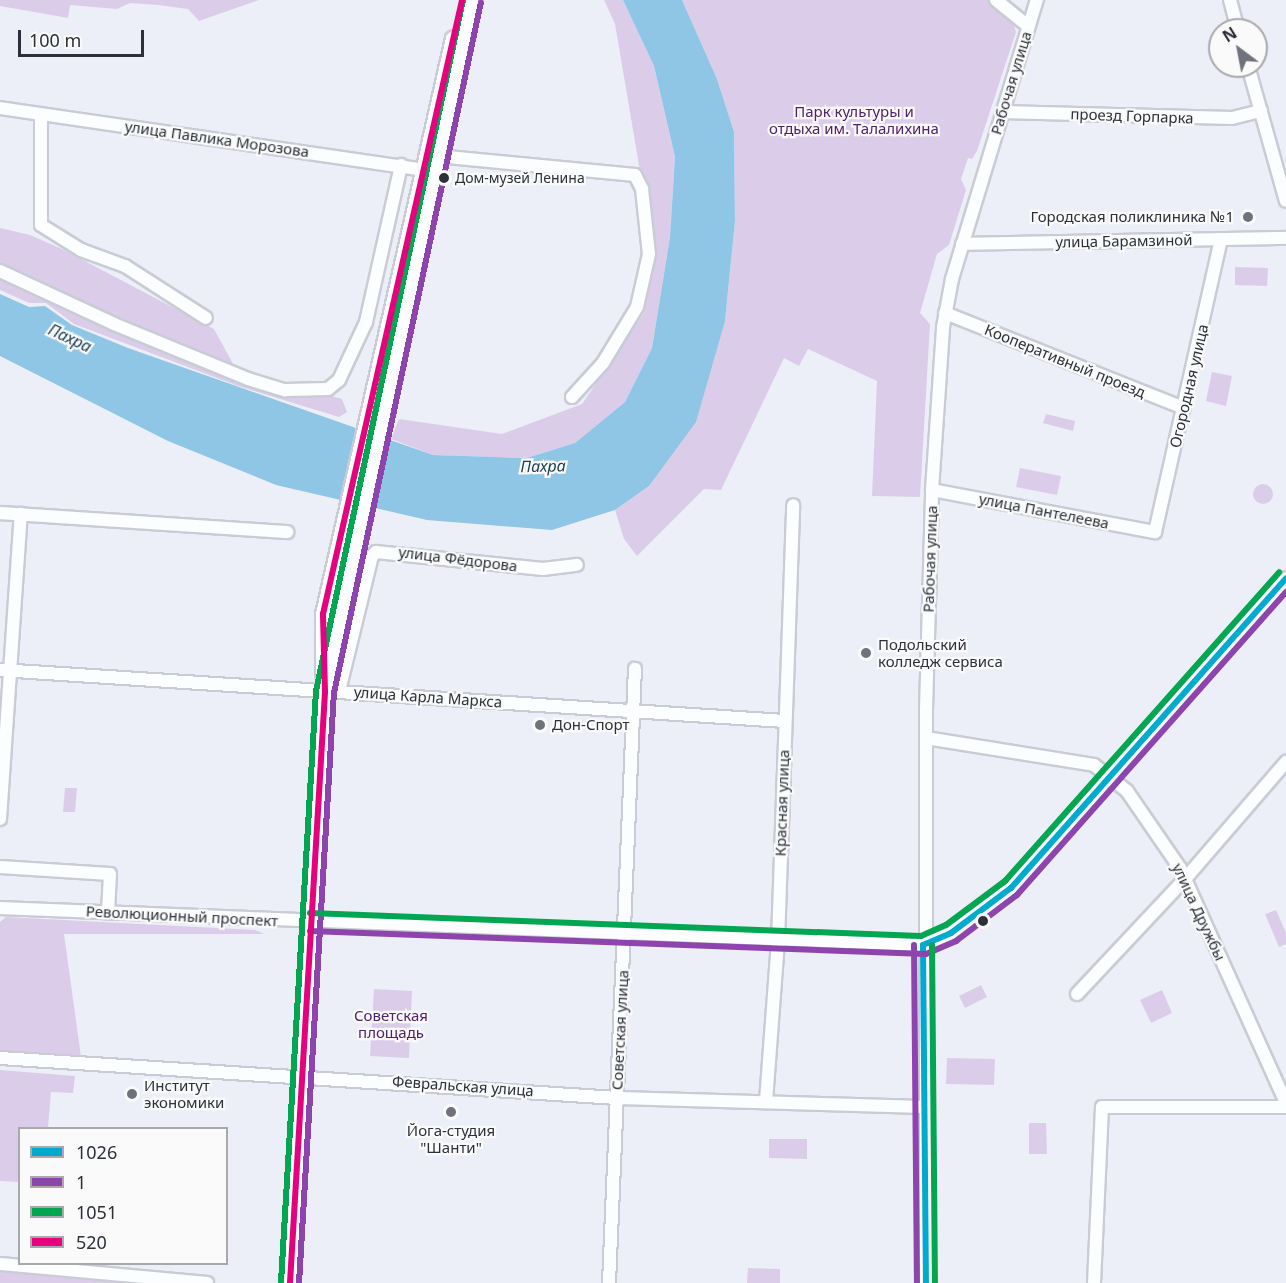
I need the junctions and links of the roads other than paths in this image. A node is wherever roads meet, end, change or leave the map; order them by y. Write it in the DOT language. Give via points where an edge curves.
graph roads {
  1 [pos="462,0"];
  2 [pos="472,0"];
  3 [pos="996,0"];
  4 [pos="1037,0"];
  5 [pos="1230,0"];
  6 [pos="1235,18"];
  7 [pos="1028,26"];
  8 [pos="1251,78"];
  9 [pos="0,108"];
  10 [pos="1261,111"];
  11 [pos="1002,112"];
  12 [pos="41,115"];
  13 [pos="437,156"];
  14 [pos="401,165"];
  15 [pos="427,170"];
  16 [pos="1286,201"];
  17 [pos="1286,238"];
  18 [pos="1221,239"];
  19 [pos="962,244"];
  20 [pos="0,271"];
  21 [pos="945,314"];
  22 [pos="206,318"];
  23 [pos="572,397"];
  24 [pos="1184,408"];
  25 [pos="932,490"];
  26 [pos="793,506"];
  27 [pos="0,513"];
  28 [pos="21,514"];
  29 [pos="286,532"];
  30 [pos="1155,532"];
  31 [pos="577,565"];
  32 [pos="1286,578"];
  33 [pos="635,669"];
  34 [pos="5,671"];
  35 [pos="332,691"];
  36 [pos="631,711"];
  37 [pos="784,721"];
  38 [pos="926,738"];
  39 [pos="1286,762"];
  40 [pos="1108,776"];
  41 [pos="0,819"];
  42 [pos="0,867"];
  43 [pos="1185,879"];
  44 [pos="0,908"];
  45 [pos="108,913"];
  46 [pos="310,922"];
  47 [pos="625,936"];
  48 [pos="778,941"];
  49 [pos="923,945"];
  50 [pos="1077,994"];
  51 [pos="0,1058"];
  52 [pos="301,1077"];
  53 [pos="617,1098"];
  54 [pos="766,1101"];
  55 [pos="1286,1105"];
  56 [pos="926,1107"];
  57 [pos="0,1264"];
  58 [pos="925,1280"];
  59 [pos="207,1283"];
  60 [pos="290,1283"];
  61 [pos="609,1283"];
  62 [pos="1094,1283"];
  1 -- 15 [label="main road"];
  2 -- 13 [label="main road"];
  3 -- 7 [label="street"];
  4 -- 7 [label="street, Рабочая улица"];
  5 -- 6 [label="street"];
  7 -- 11 [label="street, Рабочая улица"];
  8 -- 10 [label="street"];
  9 -- 12 [label="street, улица Павлика Морозова"];
  10 -- 11 [label="street, проезд Горпарка" via="1232,118"];
  10 -- 16 [label="street"];
  11 -- 19 [label="street, Рабочая улица"];
  12 -- 14 [label="street, улица Павлика Морозова"];
  12 -- 22 [label="street" via="41,225 81,250 125,266"];
  13 -- 15 [label="main road"];
  13 -- 23 [label="street" via="635,175 642,189 649,254 638,307 603,363"];
  14 -- 15 [label="street, улица Павлика Морозова"];
  14 -- 20 [label="street" via="366,322 339,380 328,389 285,390 248,379 114,324"];
  15 -- 35 [label="main road" via="331,615"];
  17 -- 18 [label="street, улица Барамзиной"];
  18 -- 19 [label="street, улица Барамзиной"];
  18 -- 24 [label="street, Огородная улица"];
  19 -- 21 [label="street, Рабочая улица"];
  21 -- 24 [label="street, Кооперативный проезд"];
  21 -- 25 [label="street, Рабочая улица"];
  24 -- 30 [label="street, Огородная улица"];
  25 -- 30 [label="street, улица Пантелеева"];
  25 -- 38 [label="street, Рабочая улица"];
  26 -- 37 [label="street, Красная улица"];
  27 -- 28 [label="street"];
  28 -- 29 [label="street"];
  28 -- 34 [label="street"];
  31 -- 35 [label="street, улица Фёдорова" via="543,569 376,552"];
  32 -- 40 [label="street, Революционный проспект"];
  33 -- 36 [label="street, Советская улица"];
  34 -- 35 [label="street, улица Карла Маркса"];
  34 -- 41 [label="street"];
  35 -- 36 [label="street, улица Карла Маркса"];
  35 -- 46 [label="main road"];
  36 -- 37 [label="street, улица Карла Маркса"];
  36 -- 47 [label="street, Советская улица"];
  37 -- 48 [label="street, Красная улица"];
  38 -- 40 [label="street, улица Дружбы" via="1094,765"];
  38 -- 49 [label="street, Рабочая улица" via="927,928"];
  39 -- 43 [label="street"];
  40 -- 43 [label="street, улица Дружбы" via="1127,791"];
  40 -- 49 [label="street, Революционный проспект" via="1000,898 951,933"];
  42 -- 45 [label="street" via="110,874"];
  43 -- 50 [label="street"];
  43 -- 55 [label="street, улица Дружбы"];
  44 -- 45 [label="street, Революционный проспект"];
  45 -- 46 [label="street, Революционный проспект"];
  46 -- 47 [label="street, Революционный проспект"];
  46 -- 52 [label="main road"];
  47 -- 48 [label="street, Революционный проспект"];
  47 -- 53 [label="street, Советская улица"];
  48 -- 49 [label="street, Революционный проспект"];
  48 -- 54 [label="street, Красная улица"];
  49 -- 56 [label="street, Рабочая улица"];
  51 -- 52 [label="street, Февральская улица"];
  52 -- 53 [label="street, Февральская улица"];
  52 -- 60 [label="main road"];
  53 -- 54 [label="street, Февральская улица"];
  53 -- 61 [label="street, Советская улица"];
  54 -- 56 [label="street, Февральская улица"];
  55 -- 62 [label="street" via="1102,1107"];
  56 -- 58 [label="street, Рабочая улица"];
  57 -- 59 [label="street"];
}
